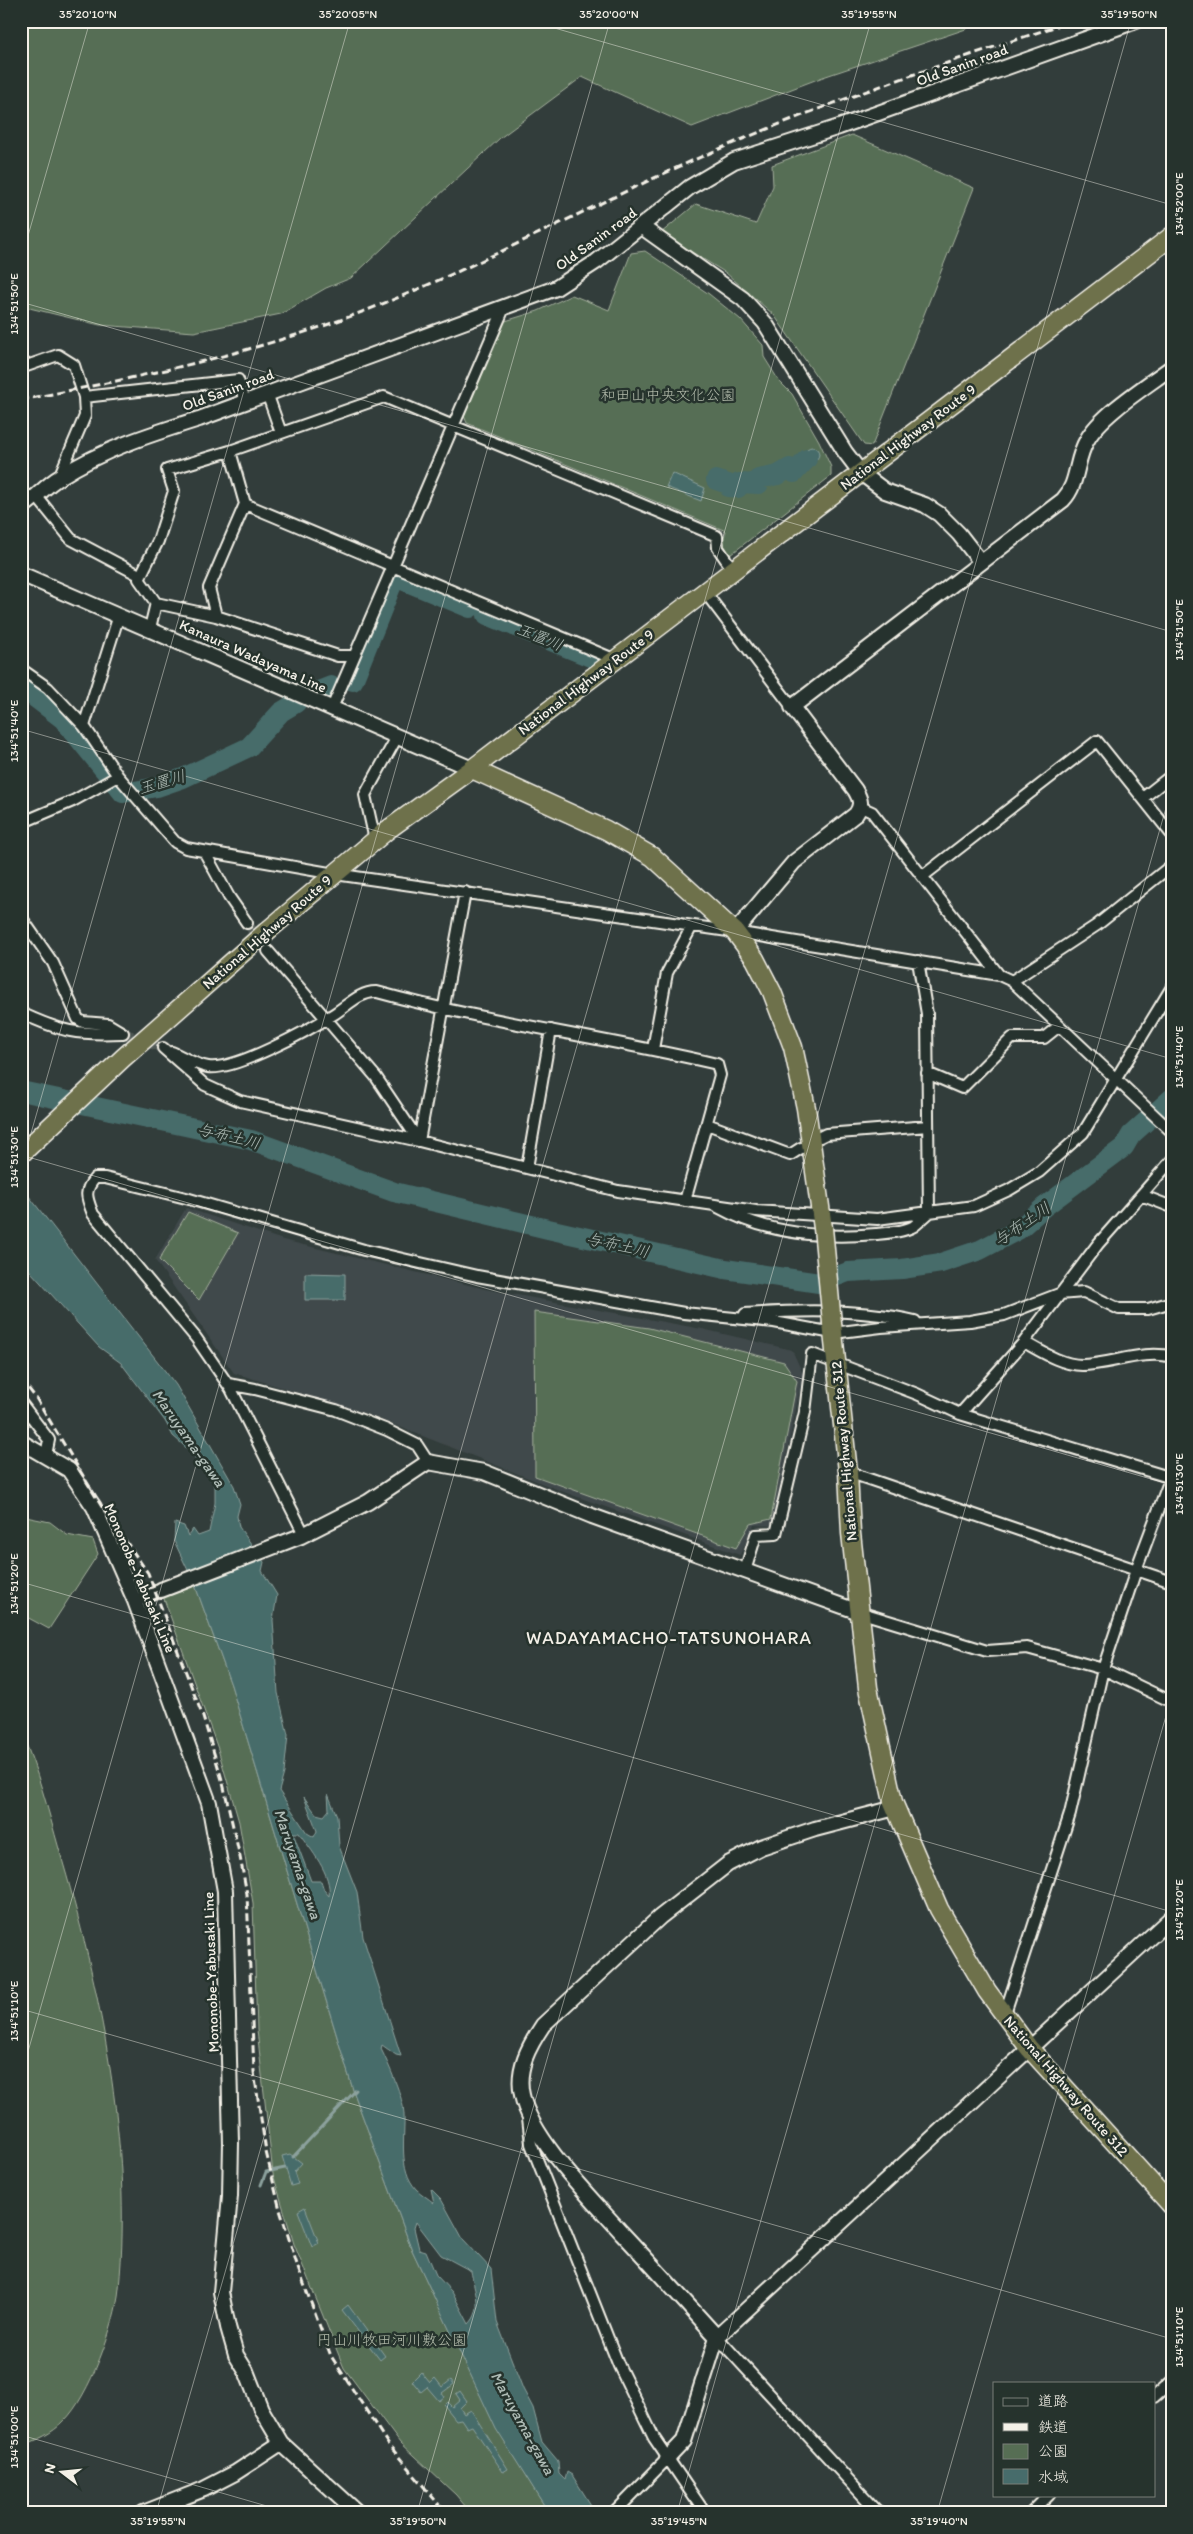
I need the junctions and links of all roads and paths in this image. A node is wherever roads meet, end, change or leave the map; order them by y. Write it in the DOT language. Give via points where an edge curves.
graph roads {
  1 [pos="1136,21"];
  2 [pos="642,227"];
  3 [pos="1170,240"];
  4 [pos="504,308"];
  5 [pos="1172,366"];
  6 [pos="21,368"];
  7 [pos="267,393"];
  8 [pos="84,397"];
  9 [pos="245,402"];
  10 [pos="452,425"];
  11 [pos="281,433"];
  12 [pos="230,451"];
  13 [pos="861,473"];
  14 [pos="58,477"];
  15 [pos="21,494"];
  16 [pos="37,497"];
  17 [pos="245,504"];
  18 [pos="21,508"];
  19 [pos="980,561"];
  20 [pos="392,565"];
  21 [pos="733,570"];
  22 [pos="21,574"];
  23 [pos="141,576"];
  24 [pos="705,592"];
  25 [pos="156,603"];
  26 [pos="119,615"];
  27 [pos="216,616"];
  28 [pos="150,628"];
  29 [pos="353,656"];
  30 [pos="616,660"];
  31 [pos="21,669"];
  32 [pos="792,707"];
  33 [pos="332,708"];
  34 [pos="84,726"];
  35 [pos="397,737"];
  36 [pos="472,769"];
  37 [pos="1172,775"];
  38 [pos="118,776"];
  39 [pos="1144,797"];
  40 [pos="861,807"];
  41 [pos="21,823"];
  42 [pos="1172,835"];
  43 [pos="375,840"];
  44 [pos="205,852"];
  45 [pos="1172,865"];
  46 [pos="335,874"];
  47 [pos="923,876"];
  48 [pos="465,892"];
  49 [pos="21,918"];
  50 [pos="247,923"];
  51 [pos="692,926"];
  52 [pos="735,932"];
  53 [pos="268,951"];
  54 [pos="918,961"];
  55 [pos="999,974"];
  56 [pos="1012,981"];
  57 [pos="1172,987"];
  58 [pos="443,1010"];
  59 [pos="21,1013"];
  60 [pos="325,1020"];
  61 [pos="1060,1026"];
  62 [pos="551,1030"];
  63 [pos="653,1049"];
  64 [pos="927,1072"];
  65 [pos="1118,1081"];
  66 [pos="707,1124"];
  67 [pos="928,1126"];
  68 [pos="1172,1132"];
  69 [pos="820,1137"];
  70 [pos="419,1141"];
  71 [pos="801,1148"];
  72 [pos="21,1154"];
  73 [pos="1172,1160"];
  74 [pos="527,1168"];
  75 [pos="1141,1195"];
  76 [pos="685,1201"];
  77 [pos="713,1204"];
  78 [pos="1172,1207"];
  79 [pos="928,1213"];
  80 [pos="822,1221"];
  81 [pos="1059,1294"];
  82 [pos="1172,1302"];
  83 [pos="719,1316"];
  84 [pos="926,1323"];
  85 [pos="832,1328"];
  86 [pos="1024,1342"];
  87 [pos="1172,1357"];
  88 [pos="836,1363"];
  89 [pos="228,1384"];
  90 [pos="21,1403"];
  91 [pos="960,1414"];
  92 [pos="21,1442"];
  93 [pos="46,1455"];
  94 [pos="428,1462"];
  95 [pos="848,1472"];
  96 [pos="1171,1477"];
  97 [pos="303,1535"];
  98 [pos="1136,1570"];
  99 [pos="745,1571"];
  100 [pos="1172,1582"];
  101 [pos="161,1590"];
  102 [pos="135,1601"];
  103 [pos="859,1612"];
  104 [pos="1103,1669"];
  105 [pos="1172,1702"];
  106 [pos="895,1808"];
  107 [pos="1172,1917"];
  108 [pos="1004,2016"];
  109 [pos="1029,2048"];
  110 [pos="528,2114"];
  111 [pos="1172,2206"];
  112 [pos="717,2337"];
  113 [pos="1172,2381"];
  114 [pos="1156,2395"];
  115 [pos="282,2443"];
  116 [pos="667,2459"];
  117 [pos="1048,2496"];
  118 [pos="143,2513"];
  119 [pos="358,2513"];
  120 [pos="614,2513"];
  121 [pos="705,2513"];
  122 [pos="878,2513"];
  123 [pos="1030,2513"];
  1 -- 2 [label="street, Old Sanin road" via="734,161 690,187"];
  2 -- 4 [label="street, Old Sanin road" via="556,288"];
  2 -- 13 [label="street" via="736,294 765,322"];
  3 -- 13 [label="highway, National Highway Route 9"];
  4 -- 7 [label="street, Old Sanin road"];
  4 -- 10 [label="street"];
  5 -- 19 [label="street" via="1094,428 1078,461 1071,491 1063,500"];
  6 -- 8 [label="street" via="58,355 74,365"];
  7 -- 9 [label="street, Old Sanin road"];
  7 -- 11 [label="street"];
  8 -- 9 [label="street" via="238,380"];
  8 -- 14 [label="street" via="85,416"];
  9 -- 14 [label="street, Old Sanin road" via="142,436"];
  10 -- 11 [label="street" via="384,397"];
  10 -- 20 [label="street"];
  10 -- 21 [label="street" via="717,536 718,548"];
  11 -- 12 [label="street"];
  12 -- 17 [label="street"];
  12 -- 23 [label="street" via="167,470 174,491 158,541"];
  13 -- 19 [label="street" via="885,492 925,505 939,514"];
  13 -- 21 [label="highway, National Highway Route 9"];
  14 -- 16 [label="street, Old Sanin road"];
  15 -- 16 [label="street"];
  16 -- 18 [label="street, Old Sanin road"];
  16 -- 23 [label="street" via="71,539"];
  17 -- 20 [label="street"];
  17 -- 27 [label="street" via="209,588"];
  19 -- 32 [label="street"];
  20 -- 29 [label="street"];
  20 -- 30 [label="street"];
  21 -- 24 [label="highway, National Highway Route 9"];
  22 -- 26 [label="street, Kanaura Wadayama Line"];
  23 -- 25 [label="street" via="140,580"];
  24 -- 30 [label="highway, National Highway Route 9"];
  24 -- 32 [label="street"];
  25 -- 27 [label="street"];
  25 -- 28 [label="street"];
  26 -- 28 [label="street, Kanaura Wadayama Line"];
  26 -- 34 [label="street"];
  27 -- 29 [label="street" via="338,656"];
  28 -- 33 [label="street, Kanaura Wadayama Line"];
  29 -- 33 [label="street"];
  30 -- 36 [label="highway, National Highway Route 9"];
  31 -- 34 [label="street" via="48,688"];
  32 -- 40 [label="street" via="855,790"];
  33 -- 35 [label="street, Kanaura Wadayama Line"];
  34 -- 38 [label="street"];
  35 -- 36 [label="street, Kanaura Wadayama Line"];
  35 -- 43 [label="street" via="365,795"];
  36 -- 43 [label="highway, National Highway Route 9"];
  36 -- 52 [label="highway, National Highway Route 312" via="606,830 653,857"];
  37 -- 39 [label="street"];
  38 -- 41 [label="street" via="73,801"];
  38 -- 44 [label="street" via="176,842"];
  39 -- 42 [label="street"];
  39 -- 47 [label="street" via="1098,741"];
  40 -- 47 [label="street" via="872,812"];
  40 -- 52 [label="street" via="794,862"];
  43 -- 46 [label="highway, National Highway Route 9"];
  44 -- 46 [label="street"];
  44 -- 50 [label="street"];
  45 -- 56 [label="street" via="1097,925"];
  46 -- 48 [label="street"];
  46 -- 72 [label="highway, National Highway Route 9" via="123,1058"];
  47 -- 55 [label="street"];
  48 -- 51 [label="street"];
  48 -- 58 [label="street"];
  49 -- 59 [label="street" via="53,963 78,1019 108,1024 123,1034 88,1035 60,1030"];
  51 -- 52 [label="street"];
  51 -- 63 [label="street" via="667,973"];
  52 -- 54 [label="street"];
  52 -- 80 [label="highway, National Highway Route 312" via="755,959 772,992 793,1047 806,1108"];
  53 -- 60 [label="street"];
  54 -- 55 [label="street"];
  54 -- 64 [label="street" via="927,1014"];
  55 -- 56 [label="street"];
  56 -- 61 [label="street"];
  57 -- 65 [label="street"];
  58 -- 60 [label="street" via="378,992 367,992"];
  58 -- 62 [label="street"];
  58 -- 70 [label="street"];
  60 -- 70 [label="street" via="376,1077"];
  60 -- 70 [label="street" via="263,1052 220,1067 206,1066 163,1048 220,1094"];
  61 -- 64 [label="street" via="1044,1038 1012,1038 962,1088"];
  61 -- 65 [label="street"];
  62 -- 63 [label="street"];
  62 -- 74 [label="street"];
  63 -- 66 [label="street" via="717,1064 720,1075"];
  64 -- 67 [label="street"];
  65 -- 68 [label="street"];
  65 -- 79 [label="street" via="1083,1133 1039,1172 974,1206"];
  66 -- 71 [label="street" via="790,1155"];
  66 -- 76 [label="street"];
  67 -- 69 [label="street"];
  67 -- 79 [label="street"];
  70 -- 74 [label="street"];
  73 -- 75 [label="street"];
  74 -- 76 [label="street" via="618,1191"];
  75 -- 78 [label="street"];
  75 -- 81 [label="street"];
  76 -- 77 [label="street"];
  77 -- 79 [label="street" via="742,1220 769,1228 847,1237 887,1233 913,1226"];
  77 -- 80 [label="street"];
  79 -- 80 [label="street"];
  80 -- 85 [label="highway, National Highway Route 312, bridge"];
  81 -- 82 [label="street" via="1084,1292 1119,1309 1148,1309"];
  81 -- 84 [label="street" via="1004,1315"];
  81 -- 86 [label="street"];
  83 -- 84 [label="street" via="789,1311 894,1316"];
  83 -- 85 [label="street"];
  83 -- 89 [label="street" via="684,1313 477,1276 364,1250 186,1198 95,1178 85,1194 93,1214 196,1338"];
  84 -- 85 [label="street"];
  85 -- 88 [label="highway, National Highway Route 312"];
  86 -- 87 [label="street" via="1059,1360 1082,1365 1152,1355"];
  86 -- 91 [label="street"];
  88 -- 91 [label="street"];
  88 -- 95 [label="highway, National Highway Route 312"];
  88 -- 99 [label="street" via="812,1354 805,1412 776,1534 756,1535"];
  89 -- 94 [label="street" via="336,1410 417,1445"];
  89 -- 97 [label="street"];
  90 -- 93 [label="street" via="49,1440"];
  91 -- 96 [label="street"];
  92 -- 93 [label="street, Mononobe-Yabusaki Line"];
  93 -- 102 [label="street, Mononobe-Yabusaki Line" via="69,1470 94,1507"];
  94 -- 97 [label="street" via="368,1502"];
  94 -- 99 [label="street" via="484,1472 592,1516"];
  95 -- 98 [label="street"];
  95 -- 103 [label="highway, National Highway Route 312"];
  96 -- 98 [label="street"];
  97 -- 101 [label="street"];
  98 -- 100 [label="street"];
  98 -- 104 [label="street"];
  99 -- 103 [label="street"];
  101 -- 102 [label="street"];
  102 -- 115 [label="street, Mononobe-Yabusaki Line" via="209,1803 225,1891 231,2143 230,2196 221,2292 236,2355 261,2409"];
  103 -- 104 [label="street" via="987,1651 1027,1648"];
  103 -- 106 [label="highway, National Highway Route 312" via="868,1688"];
  104 -- 105 [label="street"];
  104 -- 108 [label="street" via="1070,1814"];
  106 -- 108 [label="highway, National Highway Route 312" via="939,1909"];
  106 -- 110 [label="street" via="761,1847 728,1864 688,1894 543,2025 530,2044 522,2071 522,2095"];
  107 -- 109 [label="street"];
  108 -- 109 [label="highway, National Highway Route 312"];
  109 -- 111 [label="highway, National Highway Route 312"];
  109 -- 112 [label="street"];
  110 -- 112 [label="street" via="544,2140 589,2196"];
  110 -- 116 [label="street" via="531,2144 619,2366"];
  112 -- 116 [label="street" via="684,2441"];
  112 -- 122 [label="street"];
  113 -- 114 [label="street"];
  115 -- 118 [label="street" via="204,2489"];
  115 -- 119 [label="street, Mononobe-Yabusaki Line"];
  116 -- 120 [label="street"];
  116 -- 121 [label="street"];
  117 -- 123 [label="street"];
}
